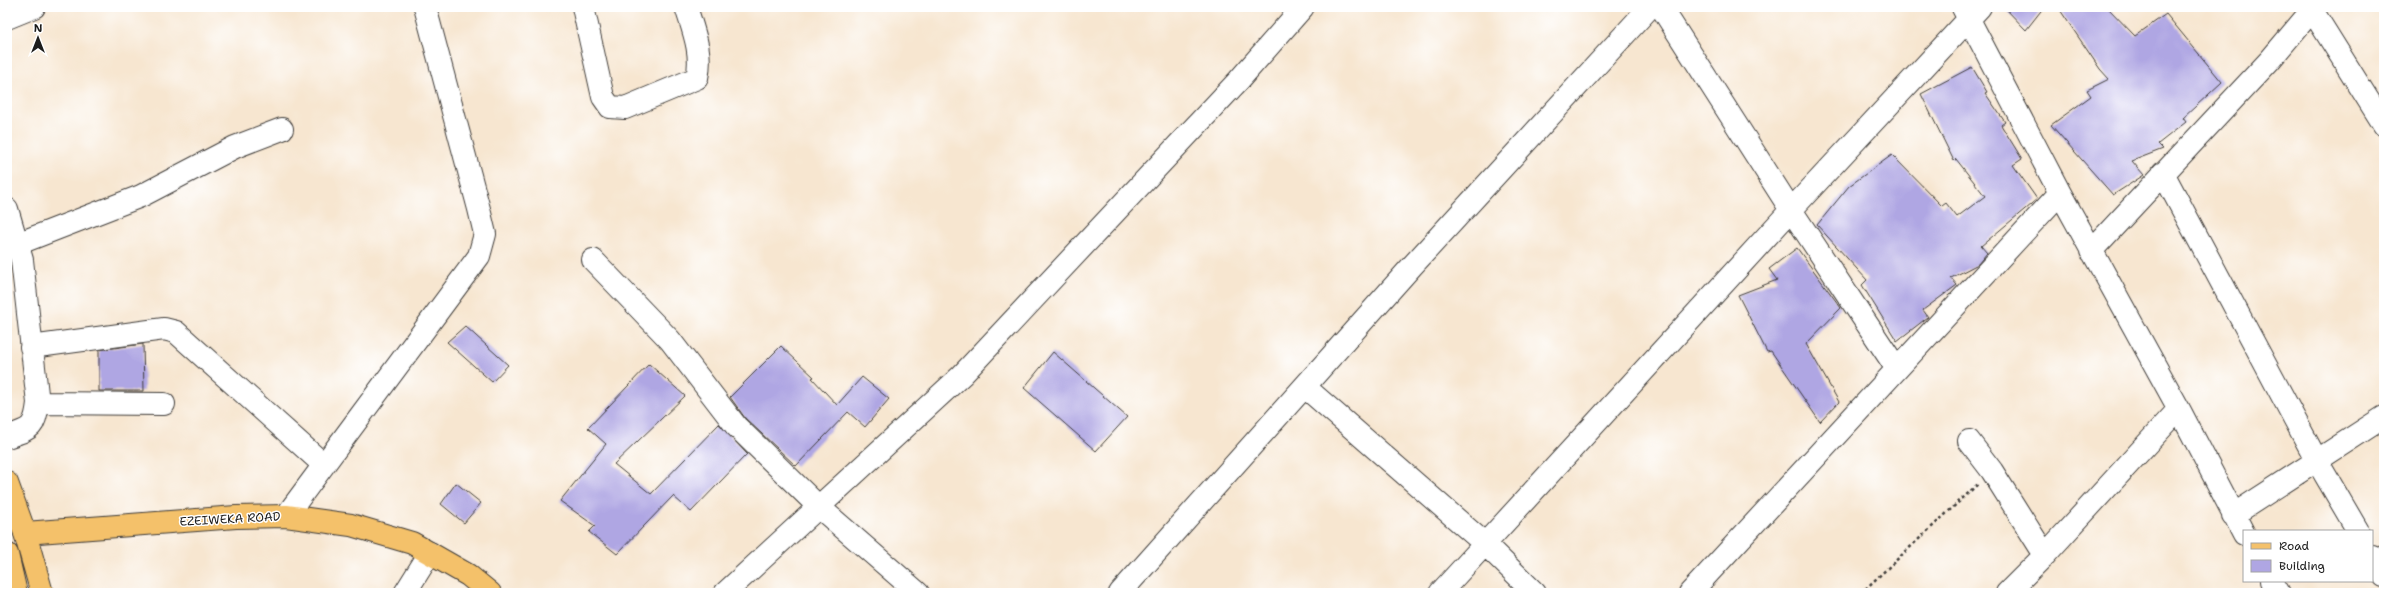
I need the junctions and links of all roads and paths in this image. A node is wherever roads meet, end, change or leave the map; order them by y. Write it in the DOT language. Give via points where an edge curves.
graph roads {
  1 [pos="34,7"];
  2 [pos="425,7"];
  3 [pos="583,7"];
  4 [pos="686,7"];
  5 [pos="1303,7"];
  6 [pos="1650,7"];
  7 [pos="1661,7"];
  8 [pos="2313,9"];
  9 [pos="1970,11"];
  10 [pos="7,18"];
  11 [pos="2384,125"];
  12 [pos="282,129"];
  13 [pos="2163,173"];
  14 [pos="2060,193"];
  15 [pos="7,209"];
  16 [pos="1791,210"];
  17 [pos="17,244"];
  18 [pos="2091,251"];
  19 [pos="593,260"];
  20 [pos="32,347"];
  21 [pos="1897,369"];
  22 [pos="1305,387"];
  23 [pos="38,403"];
  24 [pos="164,404"];
  25 [pos="2179,409"];
  26 [pos="2384,417"];
  27 [pos="7,437"];
  28 [pos="1969,441"];
  29 [pos="2316,461"];
  30 [pos="324,465"];
  31 [pos="1992,471"];
  32 [pos="7,483"];
  33 [pos="819,507"];
  34 [pos="2233,515"];
  35 [pos="286,516"];
  36 [pos="2357,530"];
  37 [pos="2243,532"];
  38 [pos="25,533"];
  39 [pos="1485,544"];
  40 [pos="430,553"];
  41 [pos="7,554"];
  42 [pos="2045,555"];
  43 [pos="2373,558"];
  44 [pos="2384,576"];
  45 [pos="2273,582"];
  46 [pos="16,593"];
  47 [pos="42,593"];
  48 [pos="406,593"];
  49 [pos="490,593"];
  50 [pos="725,593"];
  51 [pos="918,593"];
  52 [pos="1120,593"];
  53 [pos="1440,593"];
  54 [pos="1535,593"];
  55 [pos="1690,593"];
  56 [pos="1861,593"];
  57 [pos="2007,593"];
  58 [pos="2279,593"];
  1 -- 10 [label="street"];
  2 -- 30 [label="street" via="485,234 479,256"];
  3 -- 4 [label="street" via="603,97 610,106 625,108 698,78 699,51"];
  5 -- 33 [label="street" via="1239,80 962,375"];
  6 -- 22 [label="street"];
  7 -- 16 [label="street"];
  8 -- 11 [label="street"];
  8 -- 13 [label="street" via="2270,60"];
  9 -- 14 [label="street"];
  9 -- 16 [label="street"];
  12 -- 17 [label="street" via="235,147 141,196"];
  13 -- 18 [label="street"];
  13 -- 29 [label="street"];
  14 -- 18 [label="street"];
  14 -- 21 [label="street"];
  15 -- 17 [label="street"];
  16 -- 21 [label="street"];
  16 -- 39 [label="street"];
  17 -- 20 [label="street" via="22,260"];
  18 -- 25 [label="street"];
  19 -- 33 [label="street" via="670,340 736,426"];
  20 -- 23 [label="street"];
  20 -- 30 [label="street" via="164,329 176,332"];
  21 -- 55 [label="street"];
  22 -- 39 [label="street"];
  22 -- 52 [label="street"];
  23 -- 24 [label="street"];
  23 -- 27 [label="street" via="36,420 30,429"];
  25 -- 34 [label="street"];
  25 -- 42 [label="street"];
  26 -- 29 [label="street"];
  28 -- 31 [label="street"];
  29 -- 34 [label="street"];
  29 -- 36 [label="street"];
  30 -- 35 [label="street"];
  31 -- 42 [label="street"];
  31 -- 56 [label="path"];
  32 -- 38 [label="main road"];
  33 -- 50 [label="street"];
  33 -- 51 [label="street"];
  34 -- 37 [label="street"];
  35 -- 38 [label="main road, EZEIWEKA ROAD" via="236,517"];
  35 -- 40 [label="main road, EZEIWEKA ROAD" via="351,526 412,543"];
  38 -- 47 [label="main road"];
  39 -- 53 [label="street"];
  39 -- 54 [label="street"];
  40 -- 48 [label="street"];
  40 -- 49 [label="main road, EZEIWEKA ROAD" via="468,575"];
  41 -- 46 [label="main road"];
  42 -- 57 [label="street"];
  43 -- 44 [label="street"];
  45 -- 58 [label="street"];
}
